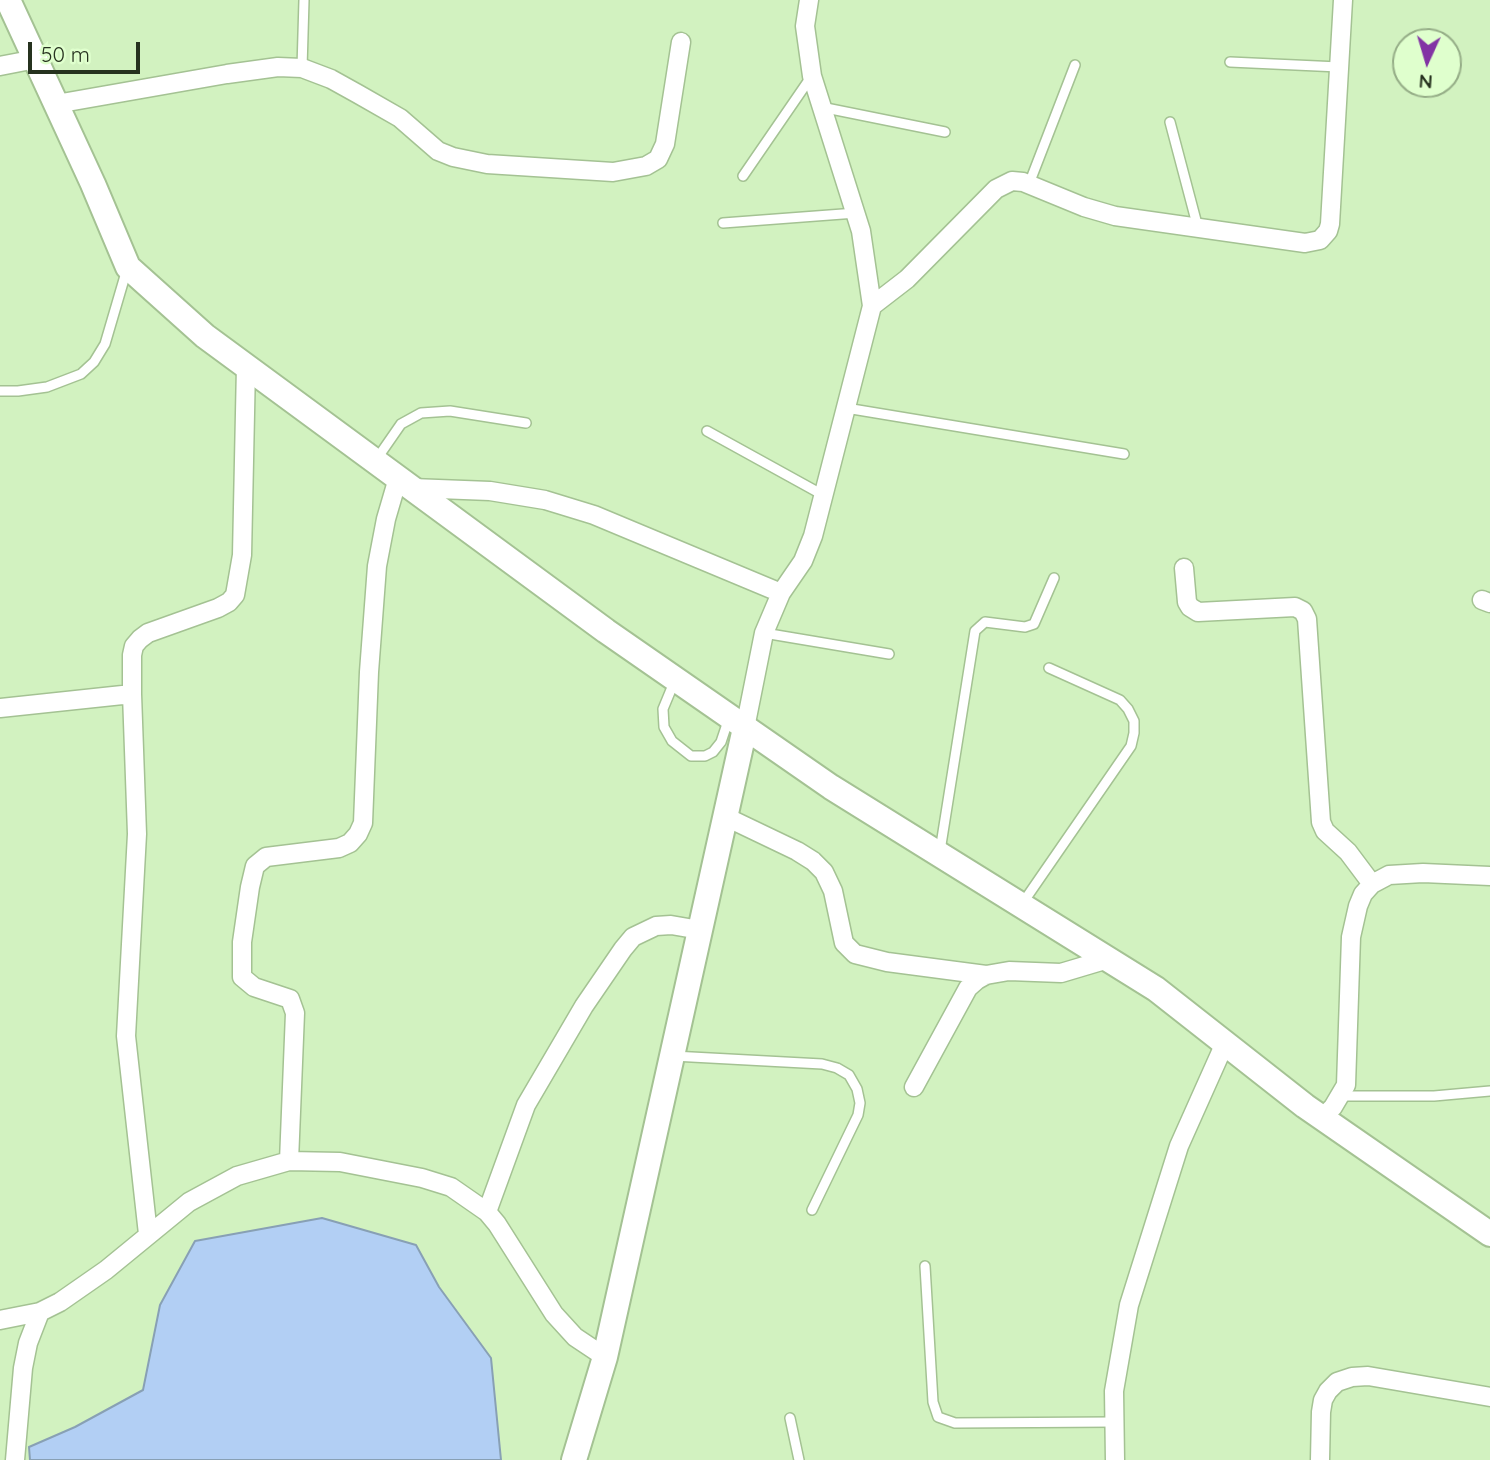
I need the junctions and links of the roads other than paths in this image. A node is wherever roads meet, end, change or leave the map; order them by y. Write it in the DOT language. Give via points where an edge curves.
graph roads {
  1 [pos="8,0"];
  2 [pos="304,0"];
  3 [pos="809,0"];
  4 [pos="1343,0"];
  5 [pos="681,42"];
  6 [pos="36,60"];
  7 [pos="1230,62"];
  8 [pos="1075,65"];
  9 [pos="0,66"];
  10 [pos="1339,67"];
  11 [pos="302,68"];
  12 [pos="812,76"];
  13 [pos="56,104"];
  14 [pos="821,107"];
  15 [pos="1171,122"];
  16 [pos="945,132"];
  17 [pos="743,176"];
  18 [pos="1029,184"];
  19 [pos="856,213"];
  20 [pos="723,223"];
  21 [pos="1198,228"];
  22 [pos="128,267"];
  23 [pos="872,306"];
  24 [pos="246,366"];
  25 [pos="0,390"];
  26 [pos="846,408"];
  27 [pos="526,423"];
  28 [pos="707,431"];
  29 [pos="1124,454"];
  30 [pos="375,461"];
  31 [pos="405,483"];
  32 [pos="823,495"];
  33 [pos="1184,568"];
  34 [pos="1054,578"];
  35 [pos="781,593"];
  36 [pos="764,634"];
  37 [pos="889,654"];
  38 [pos="1049,668"];
  39 [pos="675,679"];
  40 [pos="132,694"];
  41 [pos="0,708"];
  42 [pos="737,722"];
  43 [pos="726,817"];
  44 [pos="939,854"];
  45 [pos="1490,876"];
  46 [pos="1372,884"];
  47 [pos="1021,905"];
  48 [pos="700,930"];
  49 [pos="1108,959"];
  50 [pos="986,975"];
  51 [pos="1225,1043"];
  52 [pos="672,1056"];
  53 [pos="914,1087"];
  54 [pos="1490,1091"];
  55 [pos="1341,1096"];
  56 [pos="1322,1118"];
  57 [pos="289,1161"];
  58 [pos="812,1210"];
  59 [pos="487,1212"];
  60 [pos="148,1234"];
  61 [pos="1490,1234"];
  62 [pos="925,1266"];
  63 [pos="40,1312"];
  64 [pos="0,1320"];
  65 [pos="605,1357"];
  66 [pos="1490,1397"];
  67 [pos="790,1418"];
  68 [pos="1115,1422"];
  69 [pos="15,1460"];
  70 [pos="573,1460"];
  71 [pos="799,1460"];
  72 [pos="1115,1460"];
  73 [pos="1320,1460"];
  1 -- 6 [label="street"];
  2 -- 11 [label="lane"];
  3 -- 12 [label="street" via="805,26"];
  4 -- 10 [label="street"];
  5 -- 11 [label="street" via="662,152 646,166 613,172 487,164 453,157 438,151 400,118"];
  6 -- 9 [label="street"];
  6 -- 13 [label="street"];
  7 -- 10 [label="lane"];
  8 -- 18 [label="lane"];
  10 -- 21 [label="street" via="1330,224 1325,236 1305,243"];
  11 -- 13 [label="street" via="227,74"];
  12 -- 14 [label="street"];
  12 -- 17 [label="lane"];
  13 -- 22 [label="street"];
  14 -- 16 [label="lane"];
  14 -- 19 [label="street"];
  15 -- 21 [label="lane"];
  18 -- 21 [label="street" via="1115,216"];
  18 -- 23 [label="street" via="1013,181 996,189 907,279"];
  19 -- 20 [label="lane"];
  19 -- 23 [label="street"];
  22 -- 24 [label="street"];
  22 -- 25 [label="lane" via="105,344 88,368 47,387"];
  23 -- 26 [label="street"];
  24 -- 30 [label="street"];
  24 -- 40 [label="street" via="242,555 235,595 218,608 140,639 132,655"];
  26 -- 29 [label="lane"];
  26 -- 32 [label="street"];
  27 -- 30 [label="lane" via="450,411 421,413 401,424"];
  28 -- 32 [label="lane"];
  30 -- 31 [label="street"];
  31 -- 35 [label="street" via="545,500 594,515"];
  31 -- 39 [label="street"];
  31 -- 57 [label="street" via="386,519 377,566 363,823 350,843 340,848 266,857 255,866 250,887 242,977 254,987 290,999 295,1013"];
  32 -- 35 [label="street" via="803,561"];
  33 -- 46 [label="street" via="1187,602 1198,612 1295,607 1303,611 1321,822"];
  34 -- 44 [label="lane" via="1034,624 985,622 975,631"];
  35 -- 36 [label="street"];
  36 -- 37 [label="lane"];
  36 -- 42 [label="street"];
  38 -- 47 [label="lane" via="1121,700 1134,721 1135,733 1131,746"];
  39 -- 42 [label="street"];
  39 -- 42 [label="lane" via="663,709 664,727 672,741 691,756 713,752"];
  40 -- 41 [label="street"];
  40 -- 60 [label="street" via="137,834 126,1036"];
  42 -- 43 [label="street"];
  42 -- 44 [label="street"];
  43 -- 48 [label="street"];
  43 -- 50 [label="street" via="814,861 833,891 845,943 855,954"];
  44 -- 47 [label="street"];
  45 -- 46 [label="street" via="1389,875"];
  46 -- 55 [label="street" via="1358,906 1351,937 1348,1074"];
  47 -- 49 [label="street"];
  48 -- 52 [label="street"];
  48 -- 59 [label="street" via="656,926 633,937 623,949 526,1105"];
  49 -- 50 [label="street" via="1061,974 1009,971"];
  49 -- 51 [label="street" via="1156,989"];
  50 -- 53 [label="street" via="968,989"];
  51 -- 56 [label="street"];
  51 -- 68 [label="street" via="1179,1146 1129,1305 1114,1391"];
  52 -- 58 [label="lane" via="821,1064 849,1075 857,1089 858,1115"];
  52 -- 65 [label="street"];
  54 -- 55 [label="lane"];
  55 -- 56 [label="street"];
  56 -- 61 [label="street"];
  57 -- 59 [label="street" via="340,1162 422,1178 451,1187"];
  57 -- 60 [label="street" via="237,1176 189,1202"];
  59 -- 65 [label="street" via="554,1314 575,1337"];
  60 -- 63 [label="street" via="106,1270"];
  62 -- 68 [label="lane" via="933,1402 938,1417 955,1423"];
  63 -- 64 [label="street"];
  63 -- 69 [label="street" via="23,1368"];
  65 -- 70 [label="street"];
  66 -- 73 [label="street" via="1368,1376 1337,1382 1323,1401"];
  67 -- 71 [label="lane"];
  68 -- 72 [label="street"];
}
